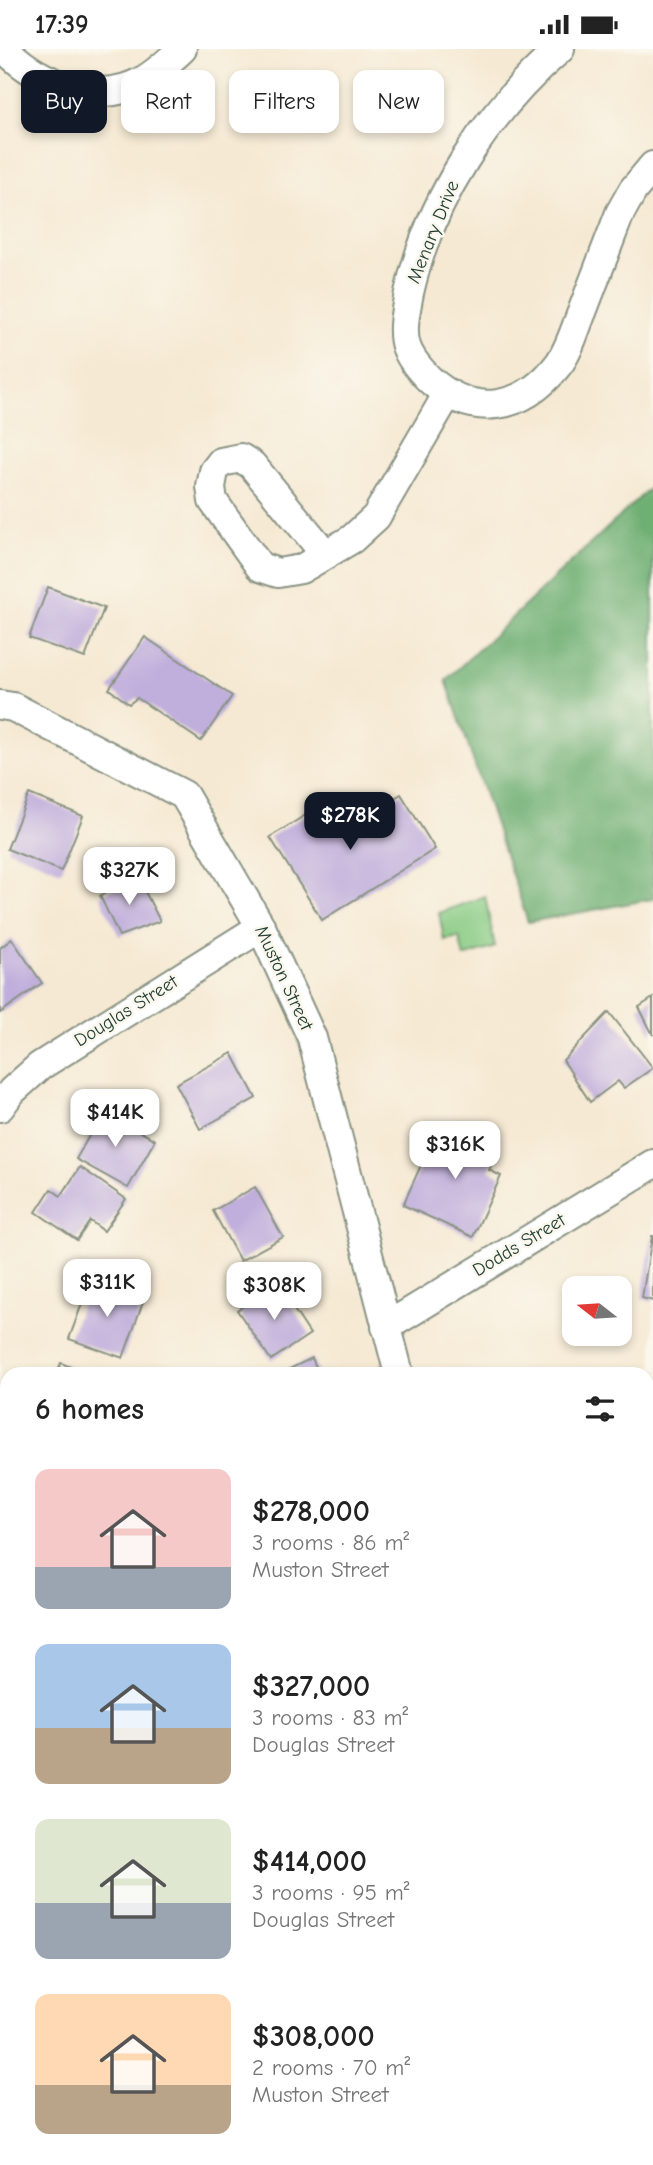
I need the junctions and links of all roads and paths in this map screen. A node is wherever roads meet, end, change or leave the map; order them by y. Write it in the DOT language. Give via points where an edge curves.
graph roads {
  1 [pos="5,49"];
  2 [pos="182,49"];
  3 [pos="559,49"];
  4 [pos="653,166"];
  5 [pos="447,395"];
  6 [pos="326,555"];
  7 [pos="0,705"];
  8 [pos="261,927"];
  9 [pos="0,1107"];
  10 [pos="653,1164"];
  11 [pos="386,1327"];
  12 [pos="397,1367"];
  1 -- 2 [label="street" via="38,74 87,91 142,81"];
  3 -- 5 [label="street, Menary Drive" via="494,118 449,185 415,267 404,316 406,346 420,370"];
  4 -- 5 [label="street, Menary Drive" via="620,213 559,364 530,393 500,405 472,404"];
  5 -- 6 [label="street" via="376,517"];
  7 -- 8 [label="street, Muston Street" via="13,707 184,796"];
  8 -- 9 [label="street, Douglas Street" via="40,1066"];
  8 -- 11 [label="street, Muston Street" via="312,1038"];
  10 -- 11 [label="street, Dodds Street"];
  11 -- 12 [label="street, Muston Street"];
}
